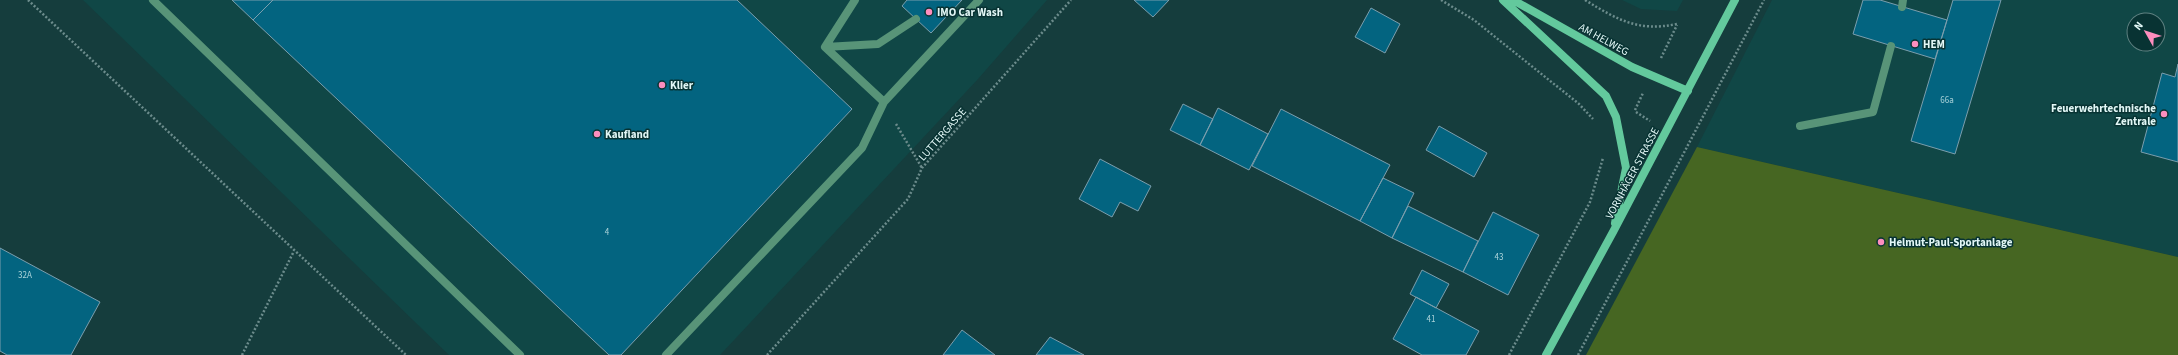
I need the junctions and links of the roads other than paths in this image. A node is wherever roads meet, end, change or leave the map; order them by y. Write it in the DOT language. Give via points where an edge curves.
graph roads {
  1 [pos="153,0"];
  2 [pos="855,0"];
  3 [pos="979,0"];
  4 [pos="1503,0"];
  5 [pos="1513,0"];
  6 [pos="1735,0"];
  7 [pos="916,19"];
  8 [pos="1891,46"];
  9 [pos="825,47"];
  10 [pos="1688,91"];
  11 [pos="884,102"];
  12 [pos="1800,126"];
  13 [pos="1614,232"];
  14 [pos="520,355"];
  15 [pos="666,355"];
  16 [pos="1546,355"];
  1 -- 14 [label="lane"];
  2 -- 9 [label="lane"];
  3 -- 11 [label="lane"];
  4 -- 13 [label="main road" via="1606,96 1616,117 1626,168"];
  5 -- 10 [label="main road, AM HELWEG" via="1632,67"];
  6 -- 10 [label="main road, VORNHÄGER STRASSE"];
  7 -- 9 [label="lane" via="878,44"];
  8 -- 12 [label="lane" via="1873,112"];
  9 -- 11 [label="lane"];
  10 -- 13 [label="main road, VORNHÄGER STRASSE"];
  11 -- 15 [label="lane" via="862,148"];
  13 -- 16 [label="main road, VORNHÄGER STRASSE"];
}
